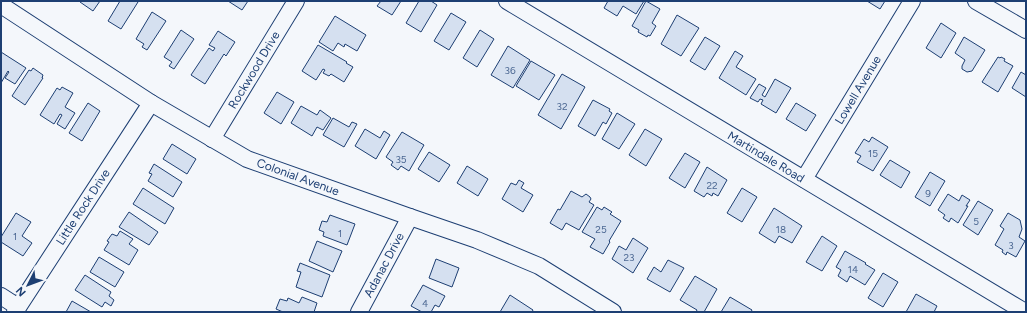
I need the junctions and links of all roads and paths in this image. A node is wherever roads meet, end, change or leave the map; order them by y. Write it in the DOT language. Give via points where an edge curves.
graph roads {
  1 [pos="296,1"];
  2 [pos="507,1"];
  3 [pos="912,1"];
  4 [pos="976,1"];
  5 [pos="1,5"];
  6 [pos="1026,30"];
  7 [pos="151,103"];
  8 [pos="212,139"];
  9 [pos="804,179"];
  10 [pos="410,217"];
  11 [pos="1,296"];
  12 [pos="16,309"];
  13 [pos="359,312"];
  14 [pos="614,312"];
  15 [pos="1025,312"];
  1 -- 8 [label="street, Rockwood Drive"];
  2 -- 9 [label="street, Martindale Road"];
  3 -- 9 [label="street, Lowell Avenue"];
  4 -- 6 [label="street"];
  5 -- 7 [label="street, Colonial Avenue"];
  7 -- 8 [label="street, Colonial Avenue"];
  7 -- 12 [label="street, Little Rock Drive"];
  8 -- 10 [label="street, Colonial Avenue" via="247,159"];
  9 -- 15 [label="street, Martindale Road"];
  10 -- 13 [label="street, Adanac Drive"];
  10 -- 14 [label="street, Colonial Avenue" via="477,240 539,266"];
  11 -- 12 [label="street"];
}
